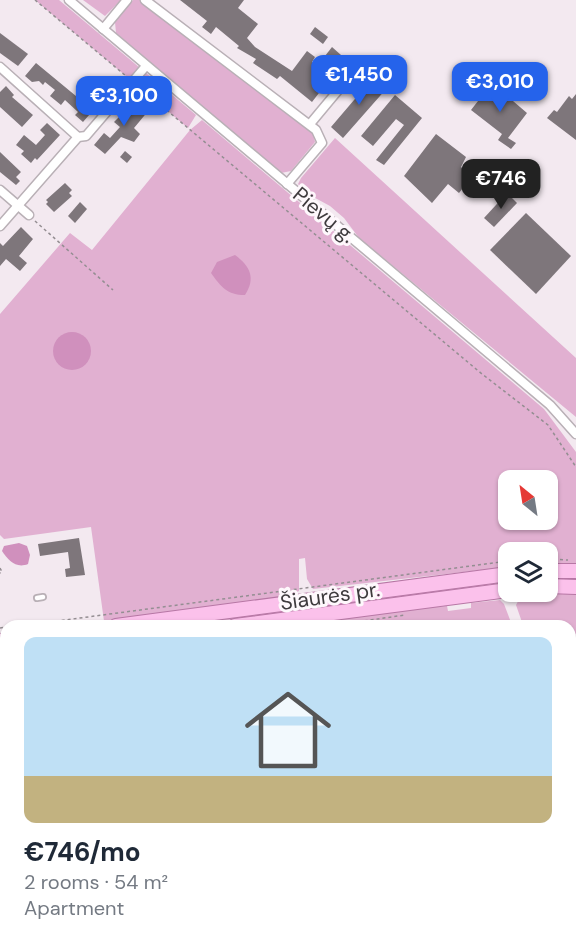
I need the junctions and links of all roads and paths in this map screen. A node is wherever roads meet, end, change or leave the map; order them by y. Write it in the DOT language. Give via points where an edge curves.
graph roads {
  1 [pos="35,0"];
  2 [pos="69,0"];
  3 [pos="127,0"];
  4 [pos="145,0"];
  5 [pos="103,29"];
  6 [pos="146,66"];
  7 [pos="0,67"];
  8 [pos="355,69"];
  9 [pos="133,82"];
  10 [pos="310,124"];
  11 [pos="78,137"];
  12 [pos="287,184"];
  13 [pos="0,190"];
  14 [pos="18,205"];
  15 [pos="28,215"];
  16 [pos="0,225"];
  17 [pos="113,290"];
  18 [pos="576,434"];
  19 [pos="576,466"];
  20 [pos="558,559"];
  21 [pos="576,560"];
  22 [pos="498,562"];
  23 [pos="0,568"];
  24 [pos="558,571"];
  25 [pos="576,571"];
  26 [pos="0,573"];
  27 [pos="498,575"];
  28 [pos="558,586"];
  29 [pos="576,587"];
  30 [pos="498,591"];
  31 [pos="43,597"];
  32 [pos="37,598"];
  33 [pos="65,620"];
  34 [pos="161,620"];
  35 [pos="280,620"];
  1 -- 9 [label="path"];
  2 -- 5 [label="street, Pievų g."];
  3 -- 5 [label="street"];
  4 -- 10 [label="street"];
  5 -- 6 [label="street, Pievų g."];
  6 -- 9 [label="street"];
  6 -- 12 [label="street, Pievų g."];
  7 -- 11 [label="street"];
  8 -- 10 [label="street"];
  9 -- 11 [label="street" via="86,136"];
  9 -- 19 [label="path" via="548,425"];
  10 -- 12 [label="street" via="322,143"];
  11 -- 14 [label="street"];
  12 -- 18 [label="street, Pievų g." via="543,399"];
  13 -- 14 [label="street"];
  14 -- 15 [label="street"];
  14 -- 16 [label="street"];
  15 -- 17 [label="path"];
  20 -- 21 [label="path"];
  22 -- 33 [label="path"];
  23 -- 26 [label="path"];
  24 -- 25 [label="main road"];
  27 -- 34 [label="main road, Šiaurės pr."];
  28 -- 29 [label="main road"];
  30 -- 35 [label="main road, Šiaurės pr."];
  31 -- 32 [label="lane"];
}
